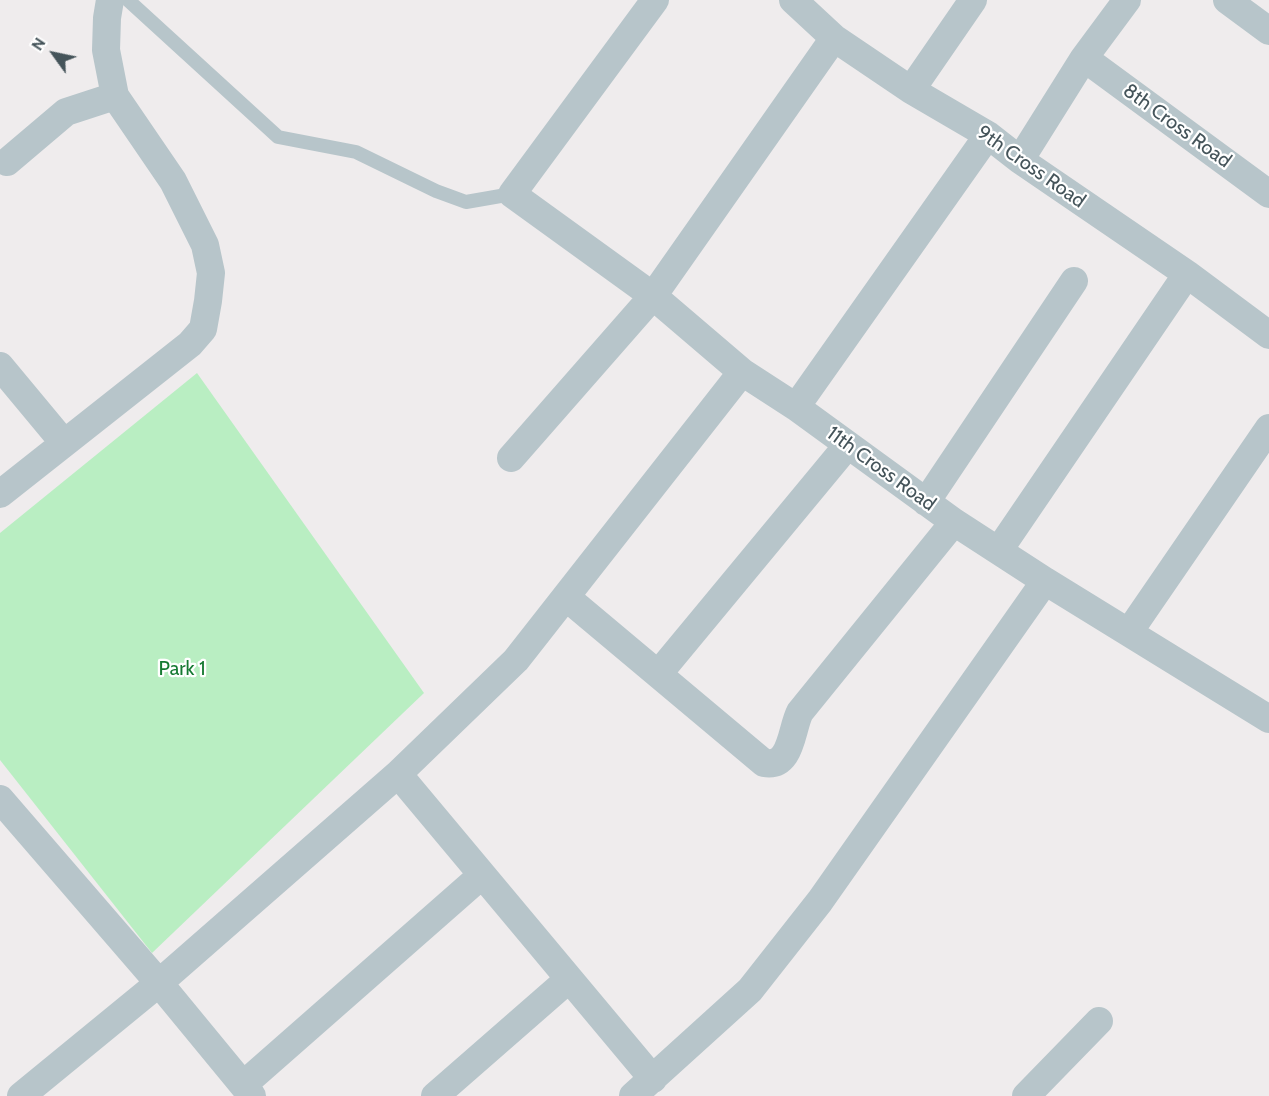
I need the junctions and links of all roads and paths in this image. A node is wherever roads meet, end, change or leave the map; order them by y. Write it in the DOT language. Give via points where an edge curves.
graph roads {
  1 [pos="110,0"];
  2 [pos="128,0"];
  3 [pos="655,0"];
  4 [pos="794,0"];
  5 [pos="974,0"];
  6 [pos="1127,0"];
  7 [pos="1227,0"];
  8 [pos="1269,31"];
  9 [pos="834,38"];
  10 [pos="1084,58"];
  11 [pos="911,90"];
  12 [pos="115,96"];
  13 [pos="988,135"];
  14 [pos="1020,160"];
  15 [pos="7,162"];
  16 [pos="512,194"];
  17 [pos="1269,194"];
  18 [pos="1187,274"];
  19 [pos="1074,281"];
  20 [pos="652,296"];
  21 [pos="1269,334"];
  22 [pos="0,366"];
  23 [pos="742,372"];
  24 [pos="796,407"];
  25 [pos="1269,428"];
  26 [pos="64,442"];
  27 [pos="847,446"];
  28 [pos="511,458"];
  29 [pos="0,494"];
  30 [pos="926,502"];
  31 [pos="954,522"];
  32 [pos="999,550"];
  33 [pos="1045,581"];
  34 [pos="566,597"];
  35 [pos="1129,632"];
  36 [pos="659,673"];
  37 [pos="1269,718"];
  38 [pos="398,774"];
  39 [pos="0,799"];
  40 [pos="482,874"];
  41 [pos="569,979"];
  42 [pos="159,983"];
  43 [pos="1099,1020"];
  44 [pos="643,1088"];
  45 [pos="248,1090"];
  46 [pos="21,1096"];
  47 [pos="435,1096"];
  48 [pos="1026,1096"];
  1 -- 12 [label="street" via="106,50"];
  2 -- 16 [label="lane" via="278,137 356,152 466,202"];
  3 -- 16 [label="street"];
  4 -- 9 [label="street, 9th Cross Road"];
  5 -- 11 [label="street"];
  6 -- 10 [label="street"];
  7 -- 8 [label="street"];
  9 -- 11 [label="street, 9th Cross Road"];
  9 -- 20 [label="street"];
  10 -- 14 [label="street"];
  10 -- 17 [label="street, 8th Cross Road"];
  11 -- 13 [label="street, 9th Cross Road"];
  12 -- 15 [label="street" via="66,112"];
  12 -- 26 [label="street" via="173,181 205,245 211,273 208,301 203,329 190,344"];
  13 -- 14 [label="street, 9th Cross Road"];
  13 -- 24 [label="street"];
  14 -- 18 [label="street, 9th Cross Road"];
  16 -- 20 [label="street, 11th Cross Road"];
  18 -- 21 [label="street, 9th Cross Road"];
  18 -- 32 [label="street"];
  19 -- 30 [label="street"];
  20 -- 23 [label="street, 11th Cross Road"];
  20 -- 28 [label="street"];
  22 -- 26 [label="street"];
  23 -- 24 [label="street, 11th Cross Road"];
  23 -- 34 [label="street"];
  24 -- 27 [label="street, 11th Cross Road"];
  25 -- 35 [label="street"];
  26 -- 29 [label="street"];
  27 -- 30 [label="street, 11th Cross Road"];
  27 -- 36 [label="street"];
  30 -- 31 [label="street, 11th Cross Road"];
  31 -- 32 [label="street, 11th Cross Road"];
  31 -- 36 [label="street" via="800,712 786,752 776,762 764,763"];
  32 -- 33 [label="street, 11th Cross Road"];
  33 -- 35 [label="street, 11th Cross Road"];
  33 -- 44 [label="street" via="820,900 750,990"];
  34 -- 36 [label="street"];
  34 -- 38 [label="street" via="516,660"];
  35 -- 37 [label="street, 11th Cross Road"];
  38 -- 40 [label="street"];
  38 -- 42 [label="street"];
  39 -- 42 [label="street"];
  40 -- 41 [label="street"];
  40 -- 45 [label="street"];
  41 -- 44 [label="street"];
  41 -- 47 [label="street"];
  42 -- 45 [label="street"];
  42 -- 46 [label="street"];
  43 -- 48 [label="street"];
}
